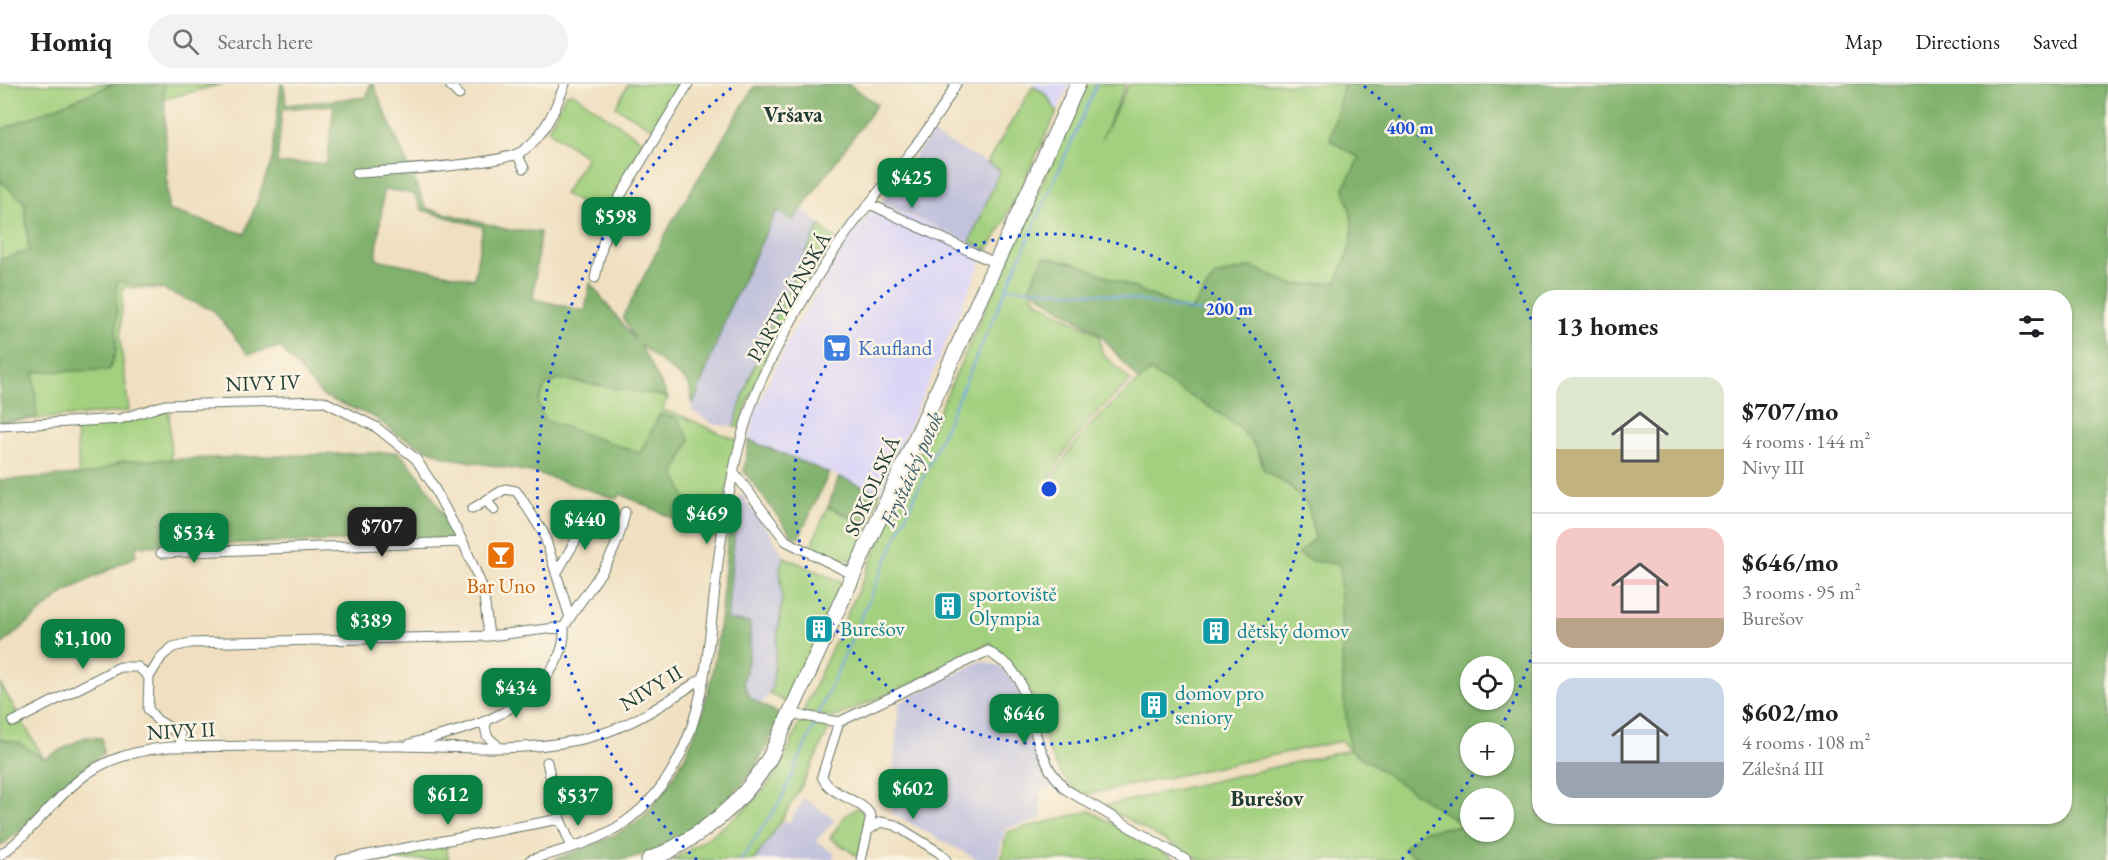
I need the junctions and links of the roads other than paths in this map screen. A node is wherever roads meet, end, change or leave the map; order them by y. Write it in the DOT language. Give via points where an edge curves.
graph roads {
  1 [pos="450,84"];
  2 [pos="565,84"];
  3 [pos="688,84"];
  4 [pos="956,84"];
  5 [pos="1078,84"];
  6 [pos="459,95"];
  7 [pos="517,154"];
  8 [pos="524,168"];
  9 [pos="356,174"];
  10 [pos="870,204"];
  11 [pos="994,263"];
  12 [pos="595,278"];
  13 [pos="0,426"];
  14 [pos="735,474"];
  15 [pos="486,500"];
  16 [pos="472,509"];
  17 [pos="494,510"];
  18 [pos="625,512"];
  19 [pos="585,517"];
  20 [pos="463,542"];
  21 [pos="161,553"];
  22 [pos="556,574"];
  23 [pos="854,575"];
  24 [pos="570,618"];
  25 [pos="564,627"];
  26 [pos="489,636"];
  27 [pos="149,677"];
  28 [pos="704,677"];
  29 [pos="797,715"];
  30 [pos="488,720"];
  31 [pos="13,722"];
  32 [pos="835,722"];
  33 [pos="402,746"];
  34 [pos="182,747"];
  35 [pos="500,748"];
  36 [pos="547,762"];
  37 [pos="560,819"];
  38 [pos="870,830"];
  39 [pos="572,847"];
  40 [pos="0,855"];
  41 [pos="341,860"];
  42 [pos="531,860"];
  43 [pos="649,860"];
  44 [pos="861,860"];
  45 [pos="946,860"];
  46 [pos="1186,860"];
  1 -- 6 [label="street"];
  2 -- 7 [label="street" via="540,134"];
  3 -- 12 [label="street" via="610,213"];
  4 -- 10 [label="street, PARTYZÁNSKÁ"];
  5 -- 11 [label="main road, SOKOLSKÁ"];
  7 -- 8 [label="street"];
  7 -- 9 [label="street" via="486,162"];
  10 -- 11 [label="street"];
  10 -- 14 [label="street, PARTYZÁNSKÁ" via="779,342 758,388"];
  11 -- 23 [label="main road, SOKOLSKÁ"];
  13 -- 20 [label="street, NIVY IV" via="117,419 165,405 323,401 376,427 416,459"];
  14 -- 23 [label="street" via="786,541"];
  14 -- 28 [label="street, PARTYZÁNSKÁ" via="720,547"];
  15 -- 16 [label="street"];
  15 -- 17 [label="street"];
  15 -- 22 [label="street" via="505,489 516,491 544,534"];
  18 -- 24 [label="street" via="609,562"];
  19 -- 22 [label="street"];
  20 -- 21 [label="street"];
  20 -- 26 [label="street, NIVY IV" via="483,589"];
  22 -- 24 [label="street"];
  23 -- 29 [label="main road, SOKOLSKÁ"];
  24 -- 25 [label="street"];
  25 -- 26 [label="street"];
  25 -- 30 [label="street, NIVY II" via="563,648 546,677"];
  26 -- 27 [label="street" via="190,643 169,650"];
  27 -- 31 [label="street" via="138,667 120,667"];
  27 -- 34 [label="street" via="148,709 157,720 180,734"];
  28 -- 35 [label="street, NIVY II" via="656,710 601,734"];
  28 -- 39 [label="street, PARTYZÁNSKÁ" via="694,721 678,758 655,794 626,822 601,837"];
  29 -- 32 [label="street"];
  29 -- 43 [label="main road, SOKOLSKÁ" via="764,769 735,804 689,839"];
  30 -- 33 [label="street, NIVY II"];
  30 -- 35 [label="street" via="487,736"];
  32 -- 38 [label="street" via="838,732 823,778 827,785 866,809 871,816"];
  32 -- 46 [label="street" via="988,651 1020,681 1039,745 1050,770 1065,789"];
  33 -- 34 [label="street, NIVY II"];
  33 -- 35 [label="street, NIVY II"];
  34 -- 40 [label="street, NIVY II" via="140,751 98,767 73,785"];
  36 -- 37 [label="street"];
  37 -- 39 [label="street"];
  37 -- 41 [label="street"];
  38 -- 44 [label="street"];
  38 -- 45 [label="street" via="880,822 891,823"];
  39 -- 42 [label="street, PARTYZÁNSKÁ"];
}
